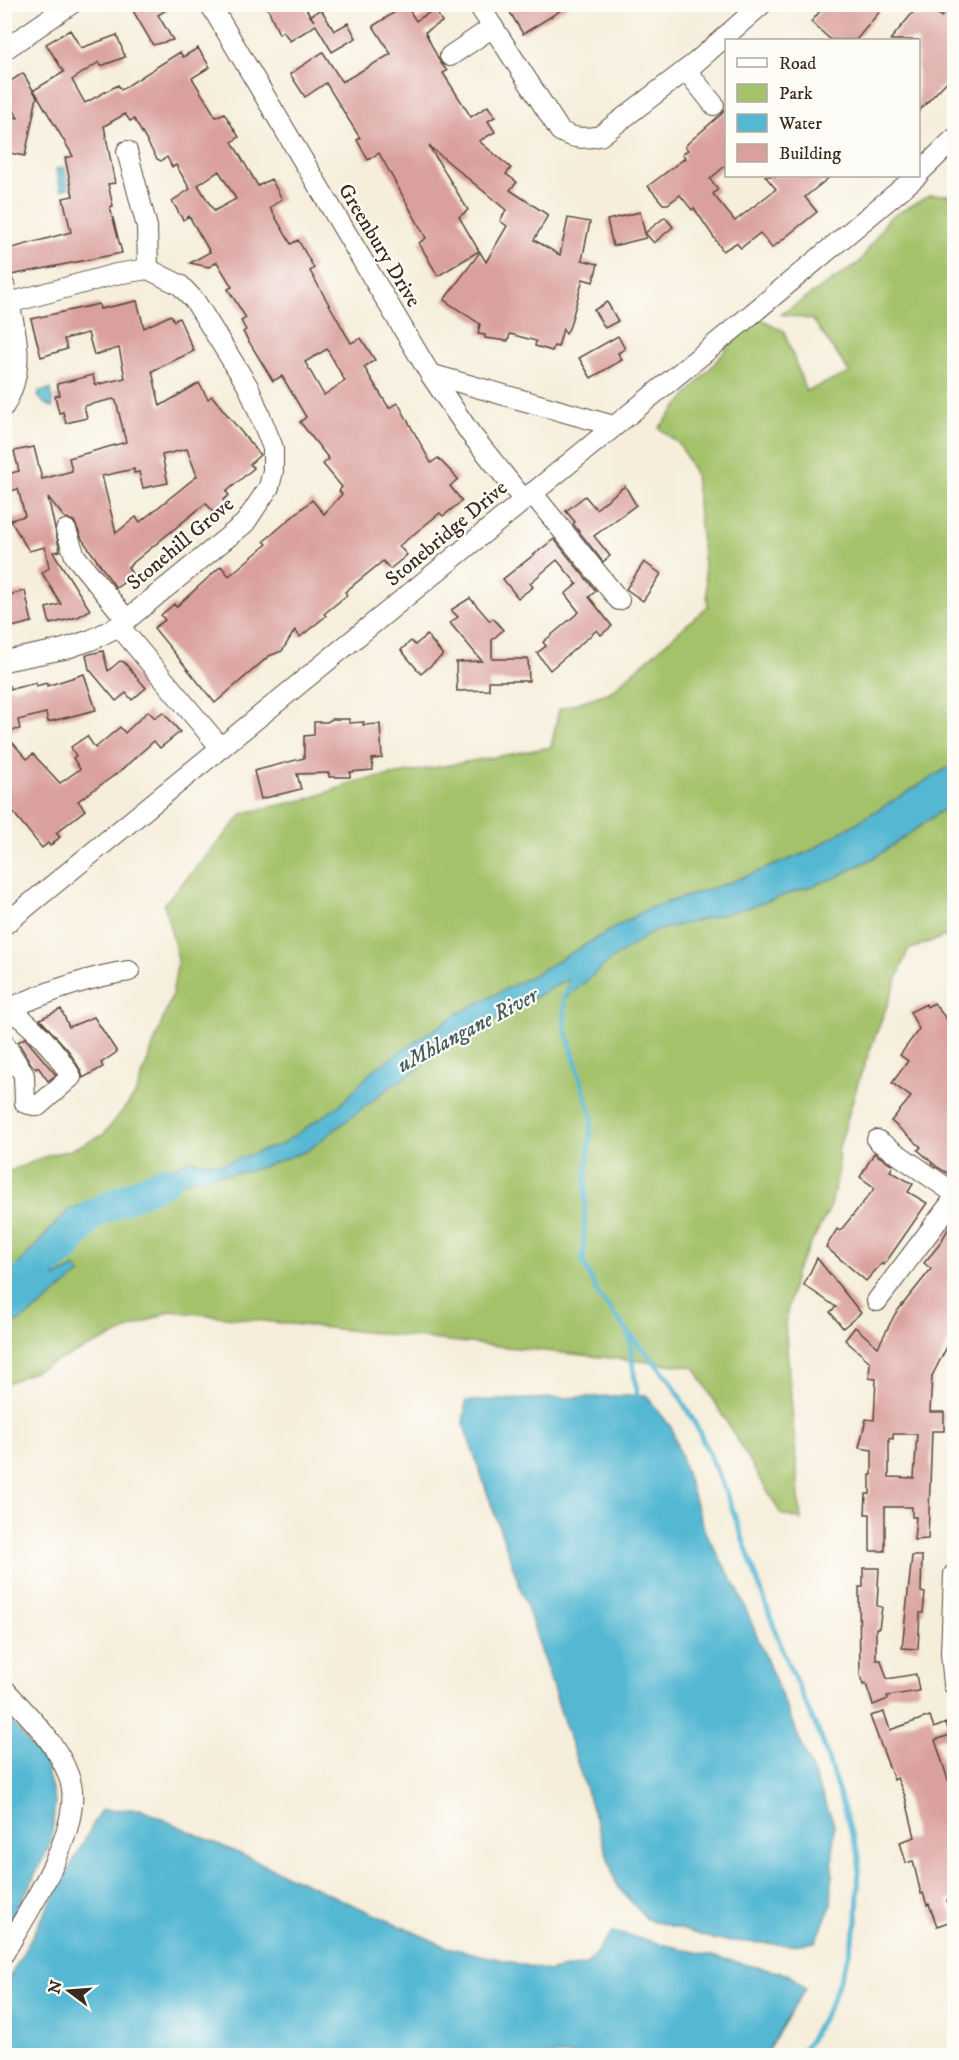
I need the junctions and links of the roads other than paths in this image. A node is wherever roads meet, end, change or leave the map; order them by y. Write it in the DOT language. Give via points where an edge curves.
graph roads {
  1 [pos="71,4"];
  2 [pos="210,4"];
  3 [pos="478,4"];
  4 [pos="762,4"];
  5 [pos="493,27"];
  6 [pos="732,39"];
  7 [pos="4,50"];
  8 [pos="721,52"];
  9 [pos="450,56"];
  10 [pos="686,70"];
  11 [pos="714,105"];
  12 [pos="954,140"];
  13 [pos="127,151"];
  14 [pos="920,172"];
  15 [pos="915,177"];
  16 [pos="148,269"];
  17 [pos="7,294"];
  18 [pos="430,374"];
  19 [pos="4,406"];
  20 [pos="614,426"];
  21 [pos="527,496"];
  22 [pos="66,530"];
  23 [pos="619,600"];
  24 [pos="122,623"];
  25 [pos="4,661"];
  26 [pos="220,748"];
  27 [pos="4,925"];
  28 [pos="129,971"];
  29 [pos="6,1012"];
  30 [pos="4,1043"];
  31 [pos="876,1140"];
  32 [pos="954,1193"];
  33 [pos="954,1199"];
  34 [pos="877,1301"];
  35 [pos="954,1574"];
  36 [pos="954,1685"];
  37 [pos="4,1689"];
  38 [pos="4,1953"];
  1 -- 7 [label="street"];
  2 -- 18 [label="street, Greenbury Drive"];
  3 -- 5 [label="street"];
  4 -- 6 [label="street"];
  5 -- 9 [label="street"];
  5 -- 10 [label="street" via="560,131 572,138 600,136"];
  8 -- 10 [label="street"];
  10 -- 11 [label="street"];
  12 -- 14 [label="street, Stonebridge Drive"];
  13 -- 16 [label="street" via="147,227"];
  15 -- 20 [label="street, Stonebridge Drive"];
  16 -- 17 [label="street"];
  16 -- 24 [label="street, Stonehill Grove" via="180,285 225,345 264,422 273,448 273,471 269,487 245,523"];
  17 -- 19 [label="street" via="19,374"];
  18 -- 20 [label="street"];
  18 -- 21 [label="street, Greenbury Drive" via="470,433"];
  20 -- 21 [label="street, Stonebridge Drive"];
  21 -- 23 [label="street, Greenbury Drive"];
  21 -- 26 [label="street, Stonebridge Drive"];
  22 -- 24 [label="street" via="75,556"];
  24 -- 25 [label="street, Stonehill Grove" via="64,649"];
  24 -- 26 [label="street"];
  26 -- 27 [label="street, Stonebridge Drive"];
  28 -- 29 [label="street" via="73,984"];
  29 -- 30 [label="street" via="16,1013 64,1064 71,1077 38,1106 25,1103 24,1075"];
  31 -- 32 [label="street"];
  33 -- 34 [label="street"];
  35 -- 36 [label="street"];
  37 -- 38 [label="street" via="64,1765 73,1801 63,1842"];
}
